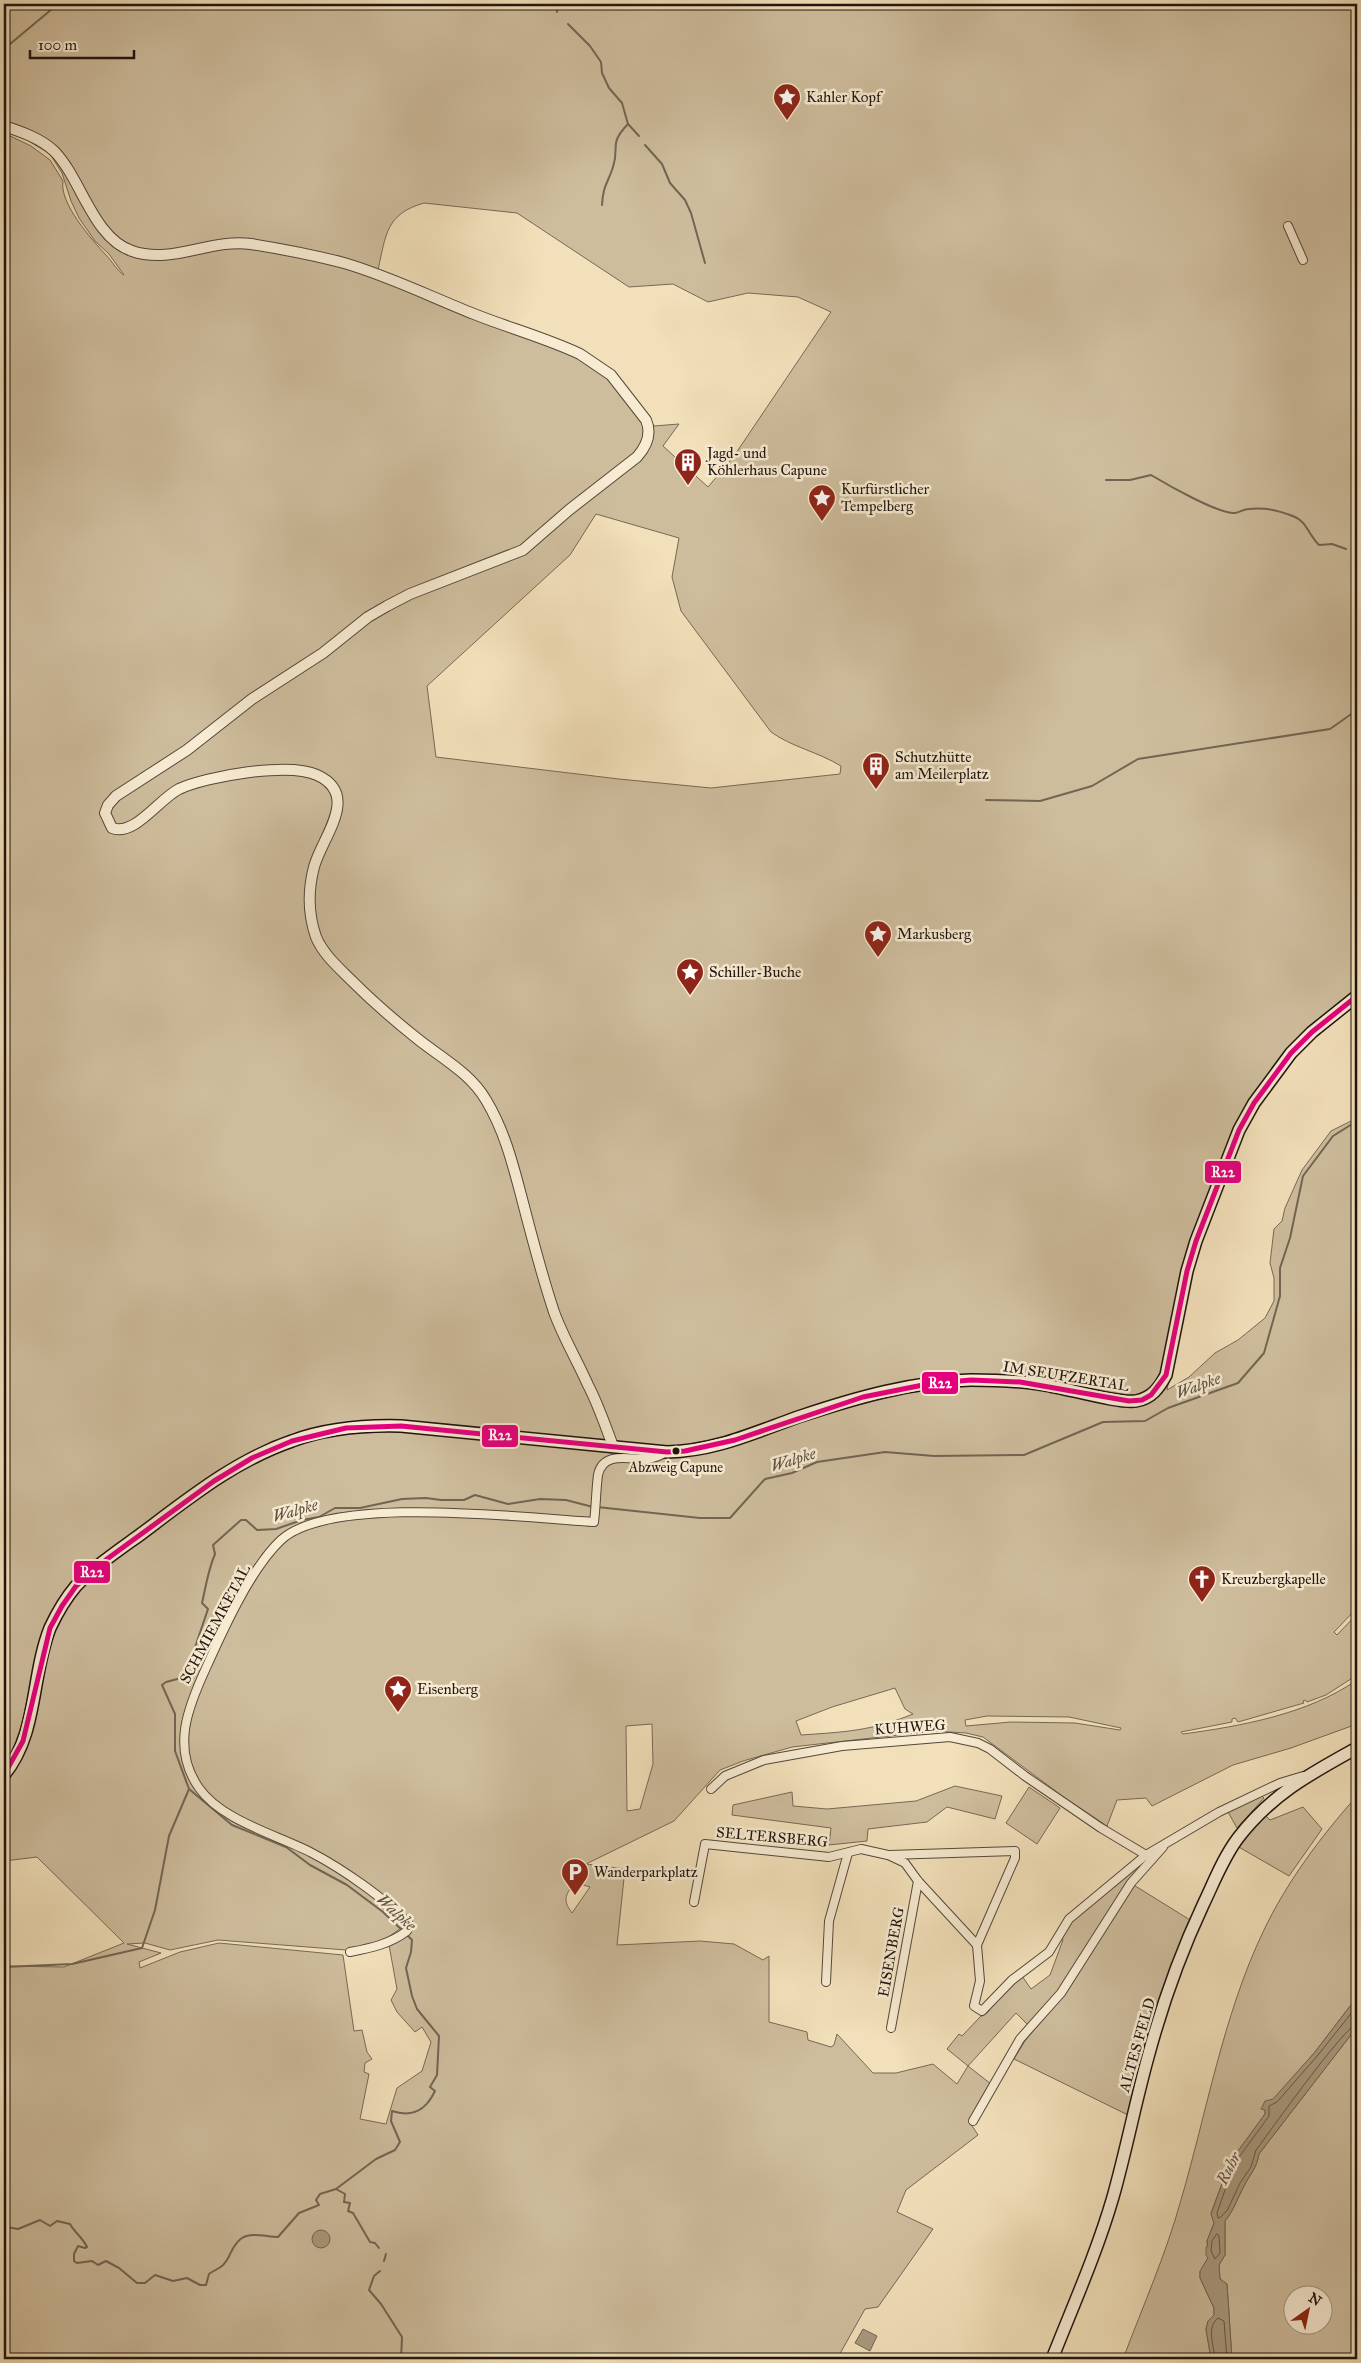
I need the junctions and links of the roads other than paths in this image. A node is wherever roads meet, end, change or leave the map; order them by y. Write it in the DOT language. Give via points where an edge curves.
graph roads {
  1 [pos="4,126"];
  2 [pos="1288,226"];
  3 [pos="1303,260"];
  4 [pos="1357,996"];
  5 [pos="613,1446"];
  6 [pos="666,1452"];
  7 [pos="1357,1748"];
  8 [pos="4,1775"];
  9 [pos="711,1789"];
  10 [pos="1271,1794"];
  11 [pos="1171,1839"];
  12 [pos="848,1853"];
  13 [pos="888,1855"];
  14 [pos="1146,1855"];
  15 [pos="918,1881"];
  16 [pos="694,1902"];
  17 [pos="977,1945"];
  18 [pos="350,1952"];
  19 [pos="826,1982"];
  20 [pos="892,2028"];
  21 [pos="973,2121"];
  22 [pos="1052,2359"];
  1 -- 5 [label="street" via="38,139 52,150 64,163 101,225 130,251 176,254 242,243 343,263 568,348 616,380 649,425 648,439 637,457 522,550 410,594 368,618 323,653 252,699 187,750 116,796 105,813 112,828 122,830 138,822 166,797 182,788 266,770 291,768 306,771 331,785 337,796 338,810 318,857 310,887 311,919 318,940 333,962 370,998 464,1073 487,1101 506,1139 554,1312"];
  2 -- 3 [label="street"];
  4 -- 6 [label="main road, IM SEUFZERTAL" via="1291,1053 1246,1116 1196,1241 1166,1374 1151,1395 1134,1402 1049,1385 969,1380 872,1395 711,1448"];
  5 -- 6 [label="main road, IM SEUFZERTAL"];
  5 -- 8 [label="main road, IM SEUFZERTAL" via="433,1428 364,1426 307,1436 250,1459 212,1482 120,1549 86,1577 67,1598 47,1640 22,1745"];
  6 -- 18 [label="street, SCHMIEMKETAL" via="647,1459 613,1458 605,1462 598,1473 594,1522 374,1513 317,1521 282,1539 258,1570 188,1707 185,1723 187,1763 200,1790 210,1800 235,1817 314,1854 360,1884 408,1923 407,1931 399,1937 373,1948"];
  7 -- 10 [label="main road, ALTES FELD"];
  9 -- 14 [label="street, KUHWEG" via="725,1776 764,1760 842,1746 950,1737 990,1749 1093,1823"];
  10 -- 11 [label="street" via="1219,1812"];
  10 -- 22 [label="main road, ALTES FELD" via="1222,1865 1174,1976 1147,2059 1101,2234"];
  11 -- 14 [label="street"];
  11 -- 21 [label="street" via="1131,1883 1061,1993 1020,2039"];
  12 -- 13 [label="street, SELTERSBERG" via="861,1849"];
  12 -- 16 [label="street, SELTERSBERG" via="829,1857 705,1844"];
  12 -- 19 [label="street" via="829,1921"];
  13 -- 15 [label="street, SELTERSBERG" via="905,1863"];
  13 -- 17 [label="street" via="1015,1851 1015,1858"];
  14 -- 17 [label="street" via="1069,1919 1049,1952 1012,1980 982,2011 974,2006 980,1981"];
  15 -- 17 [label="street, SELTERSBERG"];
  15 -- 20 [label="street, EISENBERG"];
}
